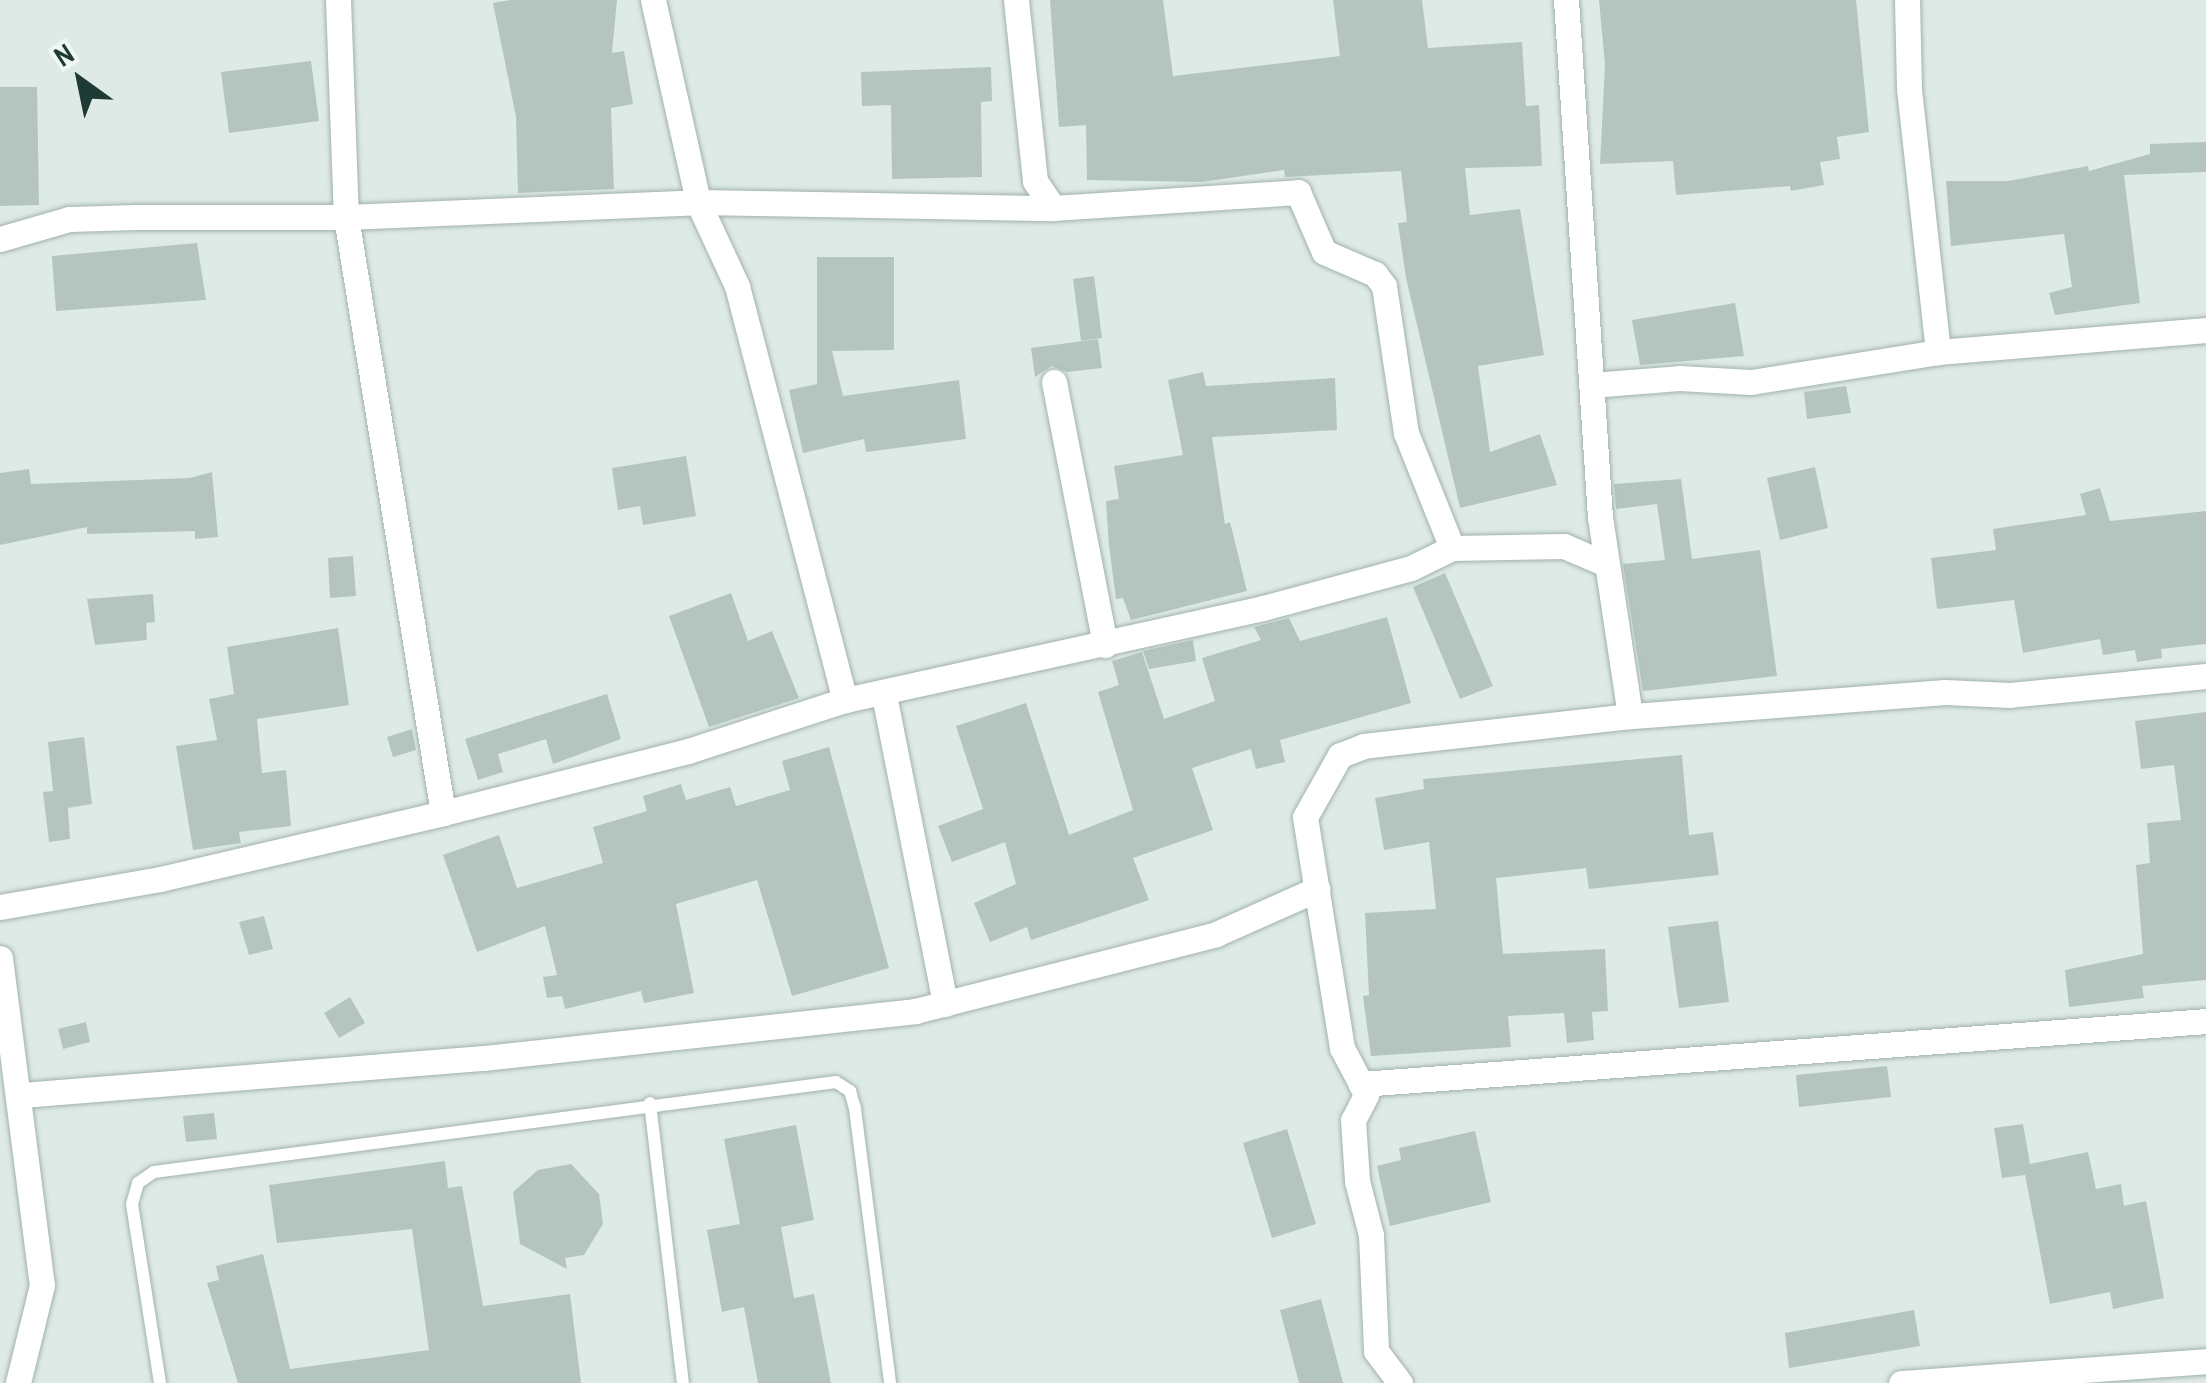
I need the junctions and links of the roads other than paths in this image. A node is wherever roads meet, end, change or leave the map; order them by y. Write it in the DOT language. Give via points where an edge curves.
graph roads {
  1 [pos="338,0"];
  2 [pos="653,0"];
  3 [pos="1016,0"];
  4 [pos="1566,0"];
  5 [pos="1906,0"];
  6 [pos="1035,181"];
  7 [pos="698,202"];
  8 [pos="1000,208"];
  9 [pos="1053,208"];
  10 [pos="346,217"];
  11 [pos="0,240"];
  12 [pos="2206,330"];
  13 [pos="1938,352"];
  14 [pos="1054,382"];
  15 [pos="1591,386"];
  16 [pos="1600,517"];
  17 [pos="1564,546"];
  18 [pos="1452,548"];
  19 [pos="1606,564"];
  20 [pos="1105,645"];
  21 [pos="2206,676"];
  22 [pos="884,695"];
  23 [pos="845,700"];
  24 [pos="1630,716"];
  25 [pos="443,813"];
  26 [pos="1317,889"];
  27 [pos="0,906"];
  28 [pos="0,958"];
  29 [pos="945,1004"];
  30 [pos="2206,1021"];
  31 [pos="1361,1084"];
  32 [pos="22,1096"];
  33 [pos="650,1103"];
  34 [pos="2206,1361"];
  35 [pos="18,1383"];
  36 [pos="160,1383"];
  37 [pos="683,1383"];
  38 [pos="890,1383"];
  39 [pos="1400,1383"];
  40 [pos="1900,1383"];
  1 -- 10 [label="street"];
  2 -- 7 [label="street"];
  3 -- 6 [label="street"];
  4 -- 15 [label="street"];
  5 -- 13 [label="street"];
  6 -- 8 [label="street"];
  6 -- 9 [label="street"];
  7 -- 8 [label="street"];
  7 -- 10 [label="street"];
  7 -- 23 [label="street" via="737,286"];
  8 -- 9 [label="street"];
  9 -- 18 [label="street" via="1298,192 1324,252 1376,274 1384,286 1406,434"];
  10 -- 11 [label="street" via="69,219"];
  10 -- 25 [label="street"];
  12 -- 13 [label="street"];
  13 -- 15 [label="street" via="1751,382 1680,378"];
  14 -- 20 [label="street"];
  15 -- 16 [label="street"];
  16 -- 17 [label="street"];
  16 -- 19 [label="street"];
  17 -- 18 [label="street"];
  17 -- 19 [label="street"];
  18 -- 20 [label="street" via="1410,568"];
  19 -- 24 [label="street"];
  20 -- 22 [label="street"];
  21 -- 24 [label="street"];
  22 -- 23 [label="street"];
  22 -- 29 [label="street"];
  23 -- 25 [label="street" via="688,751"];
  24 -- 26 [label="street" via="1364,746 1340,755 1305,818"];
  25 -- 27 [label="street" via="160,879"];
  26 -- 29 [label="street" via="1216,934"];
  26 -- 31 [label="street" via="1342,1048"];
  28 -- 32 [label="street"];
  29 -- 32 [label="street" via="484,1058"];
  30 -- 31 [label="street"];
  31 -- 39 [label="street" via="1366,1094 1354,1120 1357,1181 1371,1235 1376,1351"];
  32 -- 35 [label="street" via="42,1285"];
  33 -- 36 [label="lane" via="154,1172 138,1183 132,1204"];
  33 -- 37 [label="lane"];
  33 -- 38 [label="lane" via="836,1082 850,1090"];
  34 -- 40 [label="street"];
}
